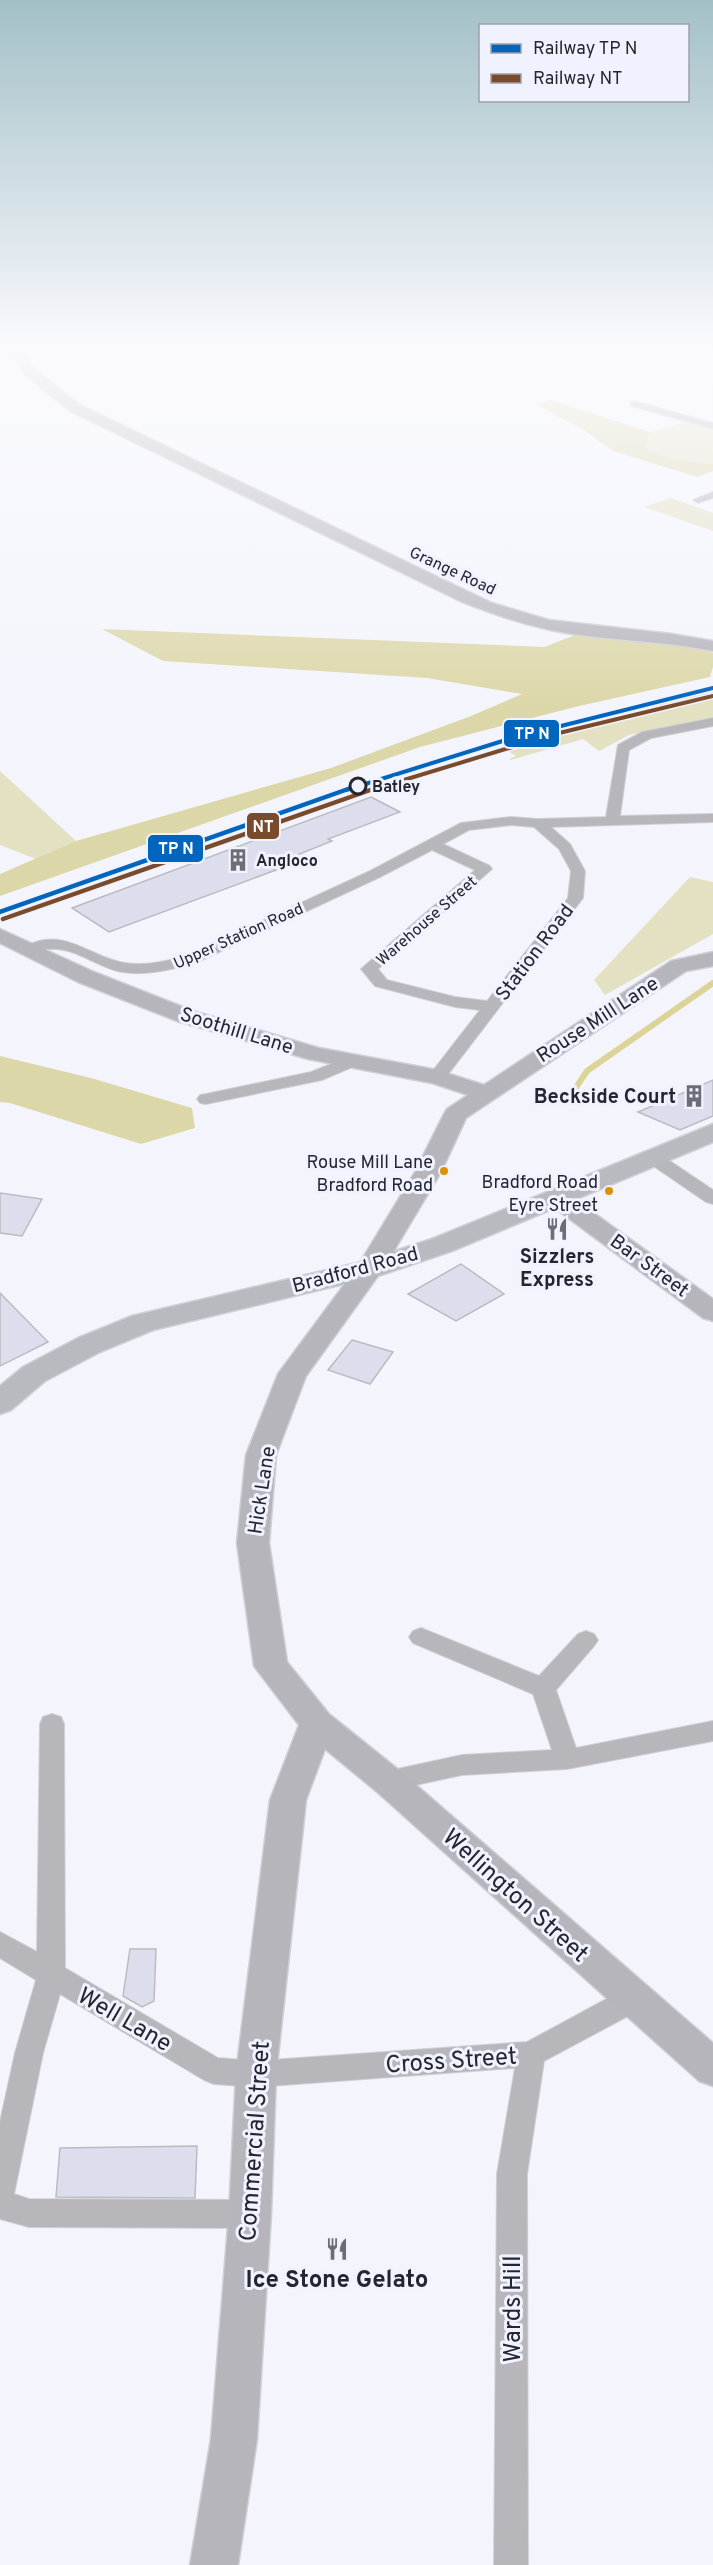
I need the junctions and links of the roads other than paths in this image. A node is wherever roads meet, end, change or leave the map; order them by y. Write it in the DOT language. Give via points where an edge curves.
graph roads {
  1 [pos="204,471"];
  2 [pos="713,495"];
  3 [pos="694,500"];
  4 [pos="713,646"];
  5 [pos="713,722"];
  6 [pos="713,818"];
  7 [pos="613,819"];
  8 [pos="538,823"];
  9 [pos="433,844"];
  10 [pos="0,935"];
  11 [pos="29,950"];
  12 [pos="713,959"];
  13 [pos="492,1007"];
  14 [pos="351,1061"];
  15 [pos="437,1077"];
  16 [pos="485,1093"];
  17 [pos="206,1099"];
  18 [pos="713,1132"];
  19 [pos="652,1157"];
  20 [pos="557,1198"];
  21 [pos="713,1198"];
  22 [pos="370,1269"];
  23 [pos="713,1312"];
  24 [pos="2,1398"];
  25 [pos="421,1637"];
  26 [pos="586,1641"];
  27 [pos="543,1688"];
  28 [pos="317,1723"];
  29 [pos="51,1724"];
  30 [pos="713,1731"];
  31 [pos="567,1759"];
  32 [pos="388,1781"];
  33 [pos="0,1944"];
  34 [pos="51,1975"];
  35 [pos="633,1999"];
  36 [pos="531,2054"];
  37 [pos="713,2068"];
  38 [pos="256,2074"];
  39 [pos="0,2192"];
  40 [pos="0,2205"];
  41 [pos="250,2214"];
  42 [pos="214,2565"];
  43 [pos="512,2565"];
  1 -- 4 [label="main road, Grange Road" via="503,613 550,625"];
  2 -- 3 [label="street"];
  5 -- 7 [label="street" via="647,735 623,748"];
  6 -- 7 [label="street, Upper Station Road"];
  7 -- 8 [label="street, Upper Station Road"];
  8 -- 9 [label="street, Upper Station Road" via="474,824"];
  8 -- 13 [label="street, Station Road" via="565,847 578,871 575,898"];
  9 -- 11 [label="street, Upper Station Road" via="194,958 167,966 117,966 53,942"];
  9 -- 13 [label="street, Warehouse Street" via="485,868 369,969 381,983"];
  10 -- 11 [label="main road, Soothill Lane"];
  11 -- 14 [label="main road, Soothill Lane" via="185,1016"];
  12 -- 16 [label="main road, Rouse Mill Lane" via="679,966"];
  13 -- 15 [label="street, Station Road"];
  14 -- 15 [label="main road, Soothill Lane"];
  14 -- 17 [label="street" via="316,1076"];
  15 -- 16 [label="main road, Soothill Lane"];
  16 -- 22 [label="main road" via="456,1114 428,1172"];
  18 -- 19 [label="main road, Bradford Road"];
  19 -- 20 [label="main road, Bradford Road"];
  19 -- 21 [label="street"];
  20 -- 22 [label="main road, Bradford Road" via="442,1245"];
  20 -- 23 [label="main road, Bar Street"];
  22 -- 24 [label="main road, Bradford Road" via="143,1323 34,1374"];
  22 -- 28 [label="main road, Hick Lane" via="292,1374 261,1455 253,1543 271,1666"];
  25 -- 27 [label="street"];
  26 -- 27 [label="street"];
  27 -- 31 [label="street"];
  28 -- 32 [label="main road, Wellington Street"];
  28 -- 38 [label="main road, Commercial Street" via="288,1800"];
  29 -- 34 [label="street"];
  30 -- 31 [label="street"];
  31 -- 32 [label="street" via="462,1766"];
  32 -- 35 [label="main road, Wellington Street"];
  33 -- 34 [label="street, Well Lane"];
  34 -- 38 [label="street, Well Lane" via="214,2071"];
  34 -- 39 [label="street" via="29,2053"];
  35 -- 36 [label="street, Cross Street"];
  35 -- 37 [label="main road, Wellington Street"];
  36 -- 38 [label="street, Cross Street"];
  36 -- 43 [label="street, Wards Hill" via="512,2174"];
  38 -- 41 [label="main road, Commercial Street"];
  40 -- 41 [label="street" via="29,2213"];
  41 -- 42 [label="main road, Commercial Street" via="234,2439"];
}
